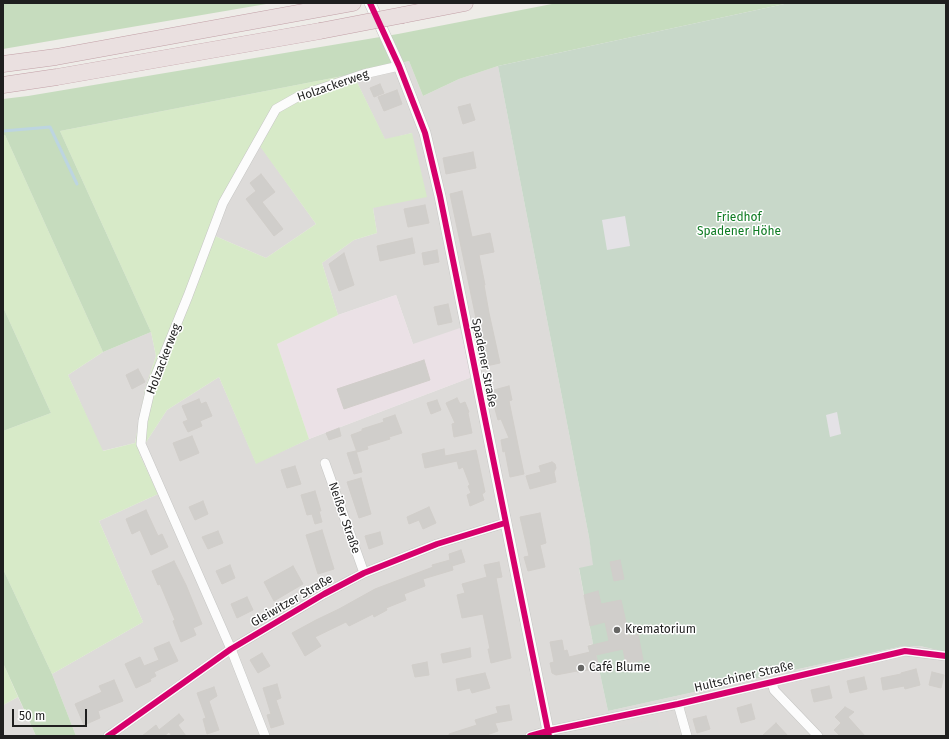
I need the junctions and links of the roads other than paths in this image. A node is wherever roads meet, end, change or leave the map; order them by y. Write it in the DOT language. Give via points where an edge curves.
graph roads {
  1 [pos="353,3"];
  2 [pos="370,3"];
  3 [pos="466,3"];
  4 [pos="3,64"];
  5 [pos="399,66"];
  6 [pos="3,85"];
  7 [pos="325,463"];
  8 [pos="506,523"];
  9 [pos="364,574"];
  10 [pos="231,649"];
  11 [pos="946,656"];
  12 [pos="772,682"];
  13 [pos="678,704"];
  14 [pos="548,733"];
  15 [pos="108,736"];
  16 [pos="265,736"];
  17 [pos="530,736"];
  18 [pos="687,736"];
  19 [pos="818,736"];
  1 -- 4 [label="highway" via="56,57"];
  2 -- 5 [label="street, Spadener Straße"];
  3 -- 6 [label="highway, bridge" via="320,31"];
  5 -- 8 [label="street, Spadener Straße" via="425,133"];
  5 -- 10 [label="street, Holzackerweg" via="364,74 299,96 276,109 223,203 151,387 143,422 142,444"];
  7 -- 9 [label="street, Neißer Straße"];
  8 -- 9 [label="street, Gleiwitzer Straße" via="437,544"];
  8 -- 14 [label="street, Spadener Straße"];
  9 -- 10 [label="street, Gleiwitzer Straße" via="324,594"];
  10 -- 15 [label="street, Gleiwitzer Straße"];
  10 -- 16 [label="street, Holzackerweg"];
  11 -- 12 [label="street, Hultschiner Straße" via="906,651"];
  12 -- 13 [label="street, Hultschiner Straße"];
  12 -- 19 [label="street" via="774,690"];
  13 -- 14 [label="street, Hultschiner Straße"];
  13 -- 18 [label="street"];
  14 -- 17 [label="street, Hultschiner Straße"];
}
